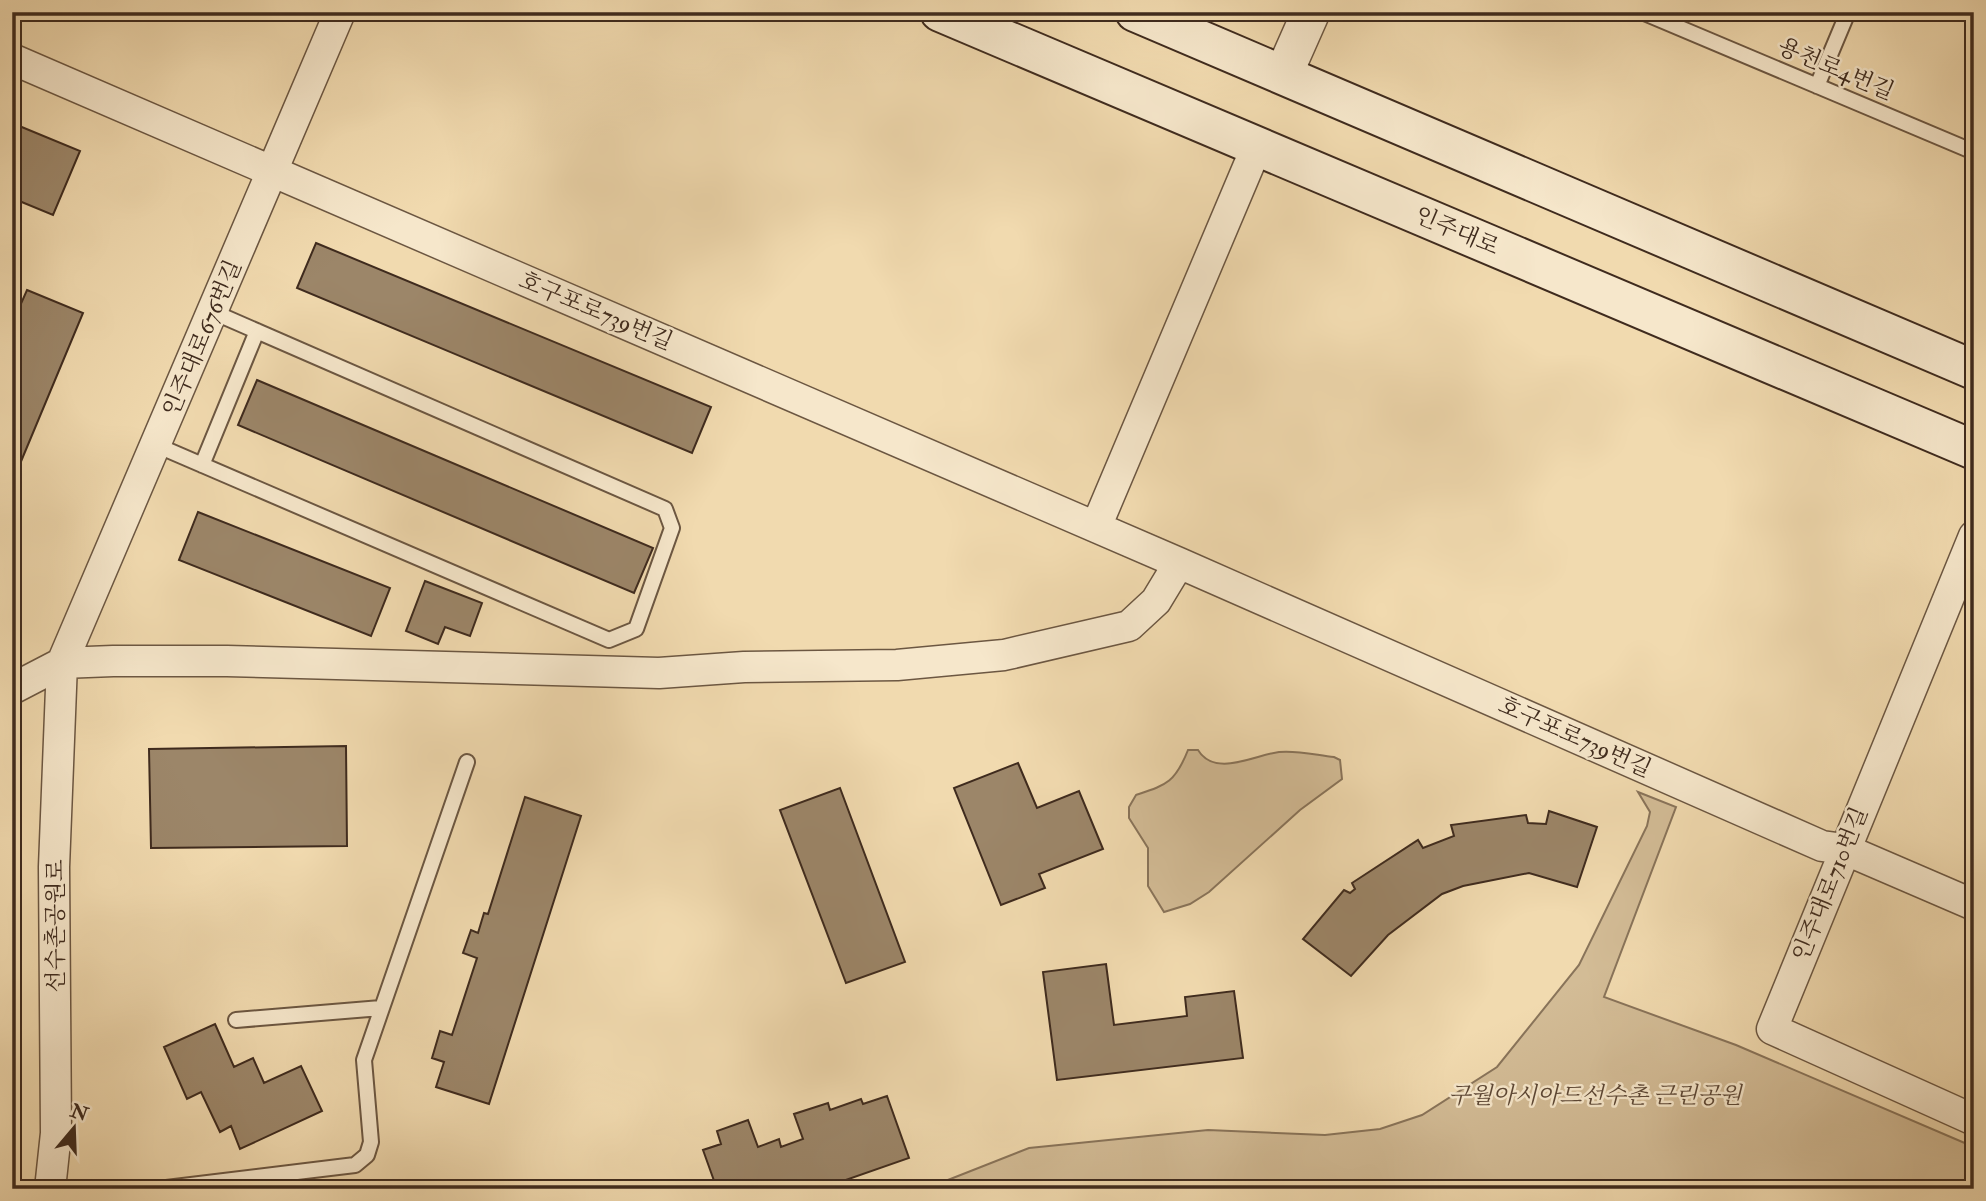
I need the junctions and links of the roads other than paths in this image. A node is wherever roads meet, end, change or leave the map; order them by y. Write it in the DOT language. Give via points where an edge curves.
graph roads {
  1 [pos="340,12"];
  2 [pos="940,12"];
  3 [pos="1135,12"];
  4 [pos="1311,12"];
  5 [pos="1642,12"];
  6 [pos="1848,12"];
  7 [pos="12,59"];
  8 [pos="1284,73"];
  9 [pos="1817,86"];
  10 [pos="1257,146"];
  11 [pos="1974,152"];
  12 [pos="274,172"];
  13 [pos="213,312"];
  14 [pos="257,331"];
  15 [pos="1974,370"];
  16 [pos="156,445"];
  17 [pos="1974,450"];
  18 [pos="202,465"];
  19 [pos="1096,527"];
  20 [pos="1974,536"];
  21 [pos="1179,563"];
  22 [pos="62,663"];
  23 [pos="12,690"];
  24 [pos="467,762"];
  25 [pos="1844,849"];
  26 [pos="1974,905"];
  27 [pos="381,1008"];
  28 [pos="236,1020"];
  29 [pos="1974,1120"];
  30 [pos="50,1189"];
  31 [pos="158,1189"];
  1 -- 12 [label="street, 인주대로676번길"];
  2 -- 10 [label="main road, 인주대로"];
  3 -- 8 [label="main road"];
  4 -- 8 [label="street"];
  5 -- 9 [label="lane, 용천로4번길"];
  6 -- 9 [label="lane"];
  7 -- 12 [label="street, 호구포로739번길"];
  8 -- 15 [label="main road"];
  9 -- 11 [label="lane, 용천로4번길"];
  10 -- 17 [label="main road, 인주대로"];
  10 -- 19 [label="street"];
  12 -- 13 [label="street, 인주대로676번길"];
  12 -- 19 [label="street, 호구포로739번길"];
  13 -- 14 [label="lane"];
  13 -- 16 [label="street, 인주대로676번길"];
  14 -- 18 [label="lane"];
  14 -- 18 [label="lane" via="665,509 672,528 636,629 609,640"];
  16 -- 18 [label="lane"];
  16 -- 22 [label="street, 인주대로676번길"];
  19 -- 21 [label="street, 호구포로739번길"];
  20 -- 25 [label="street, 인주대로710번길"];
  21 -- 22 [label="street" via="1156,601 1129,626 1004,655 897,665 659,673 227,661"];
  21 -- 25 [label="street, 호구포로739번길" via="1822,846"];
  22 -- 23 [label="street"];
  22 -- 30 [label="street, 선수촌공원로" via="54,867 56,1133"];
  24 -- 27 [label="lane"];
  25 -- 26 [label="street, 호구포로739번길"];
  25 -- 29 [label="street, 인주대로710번길" via="1772,1029"];
  27 -- 28 [label="lane"];
  27 -- 31 [label="lane" via="363,1060 371,1142 367,1155 355,1164"];
}
